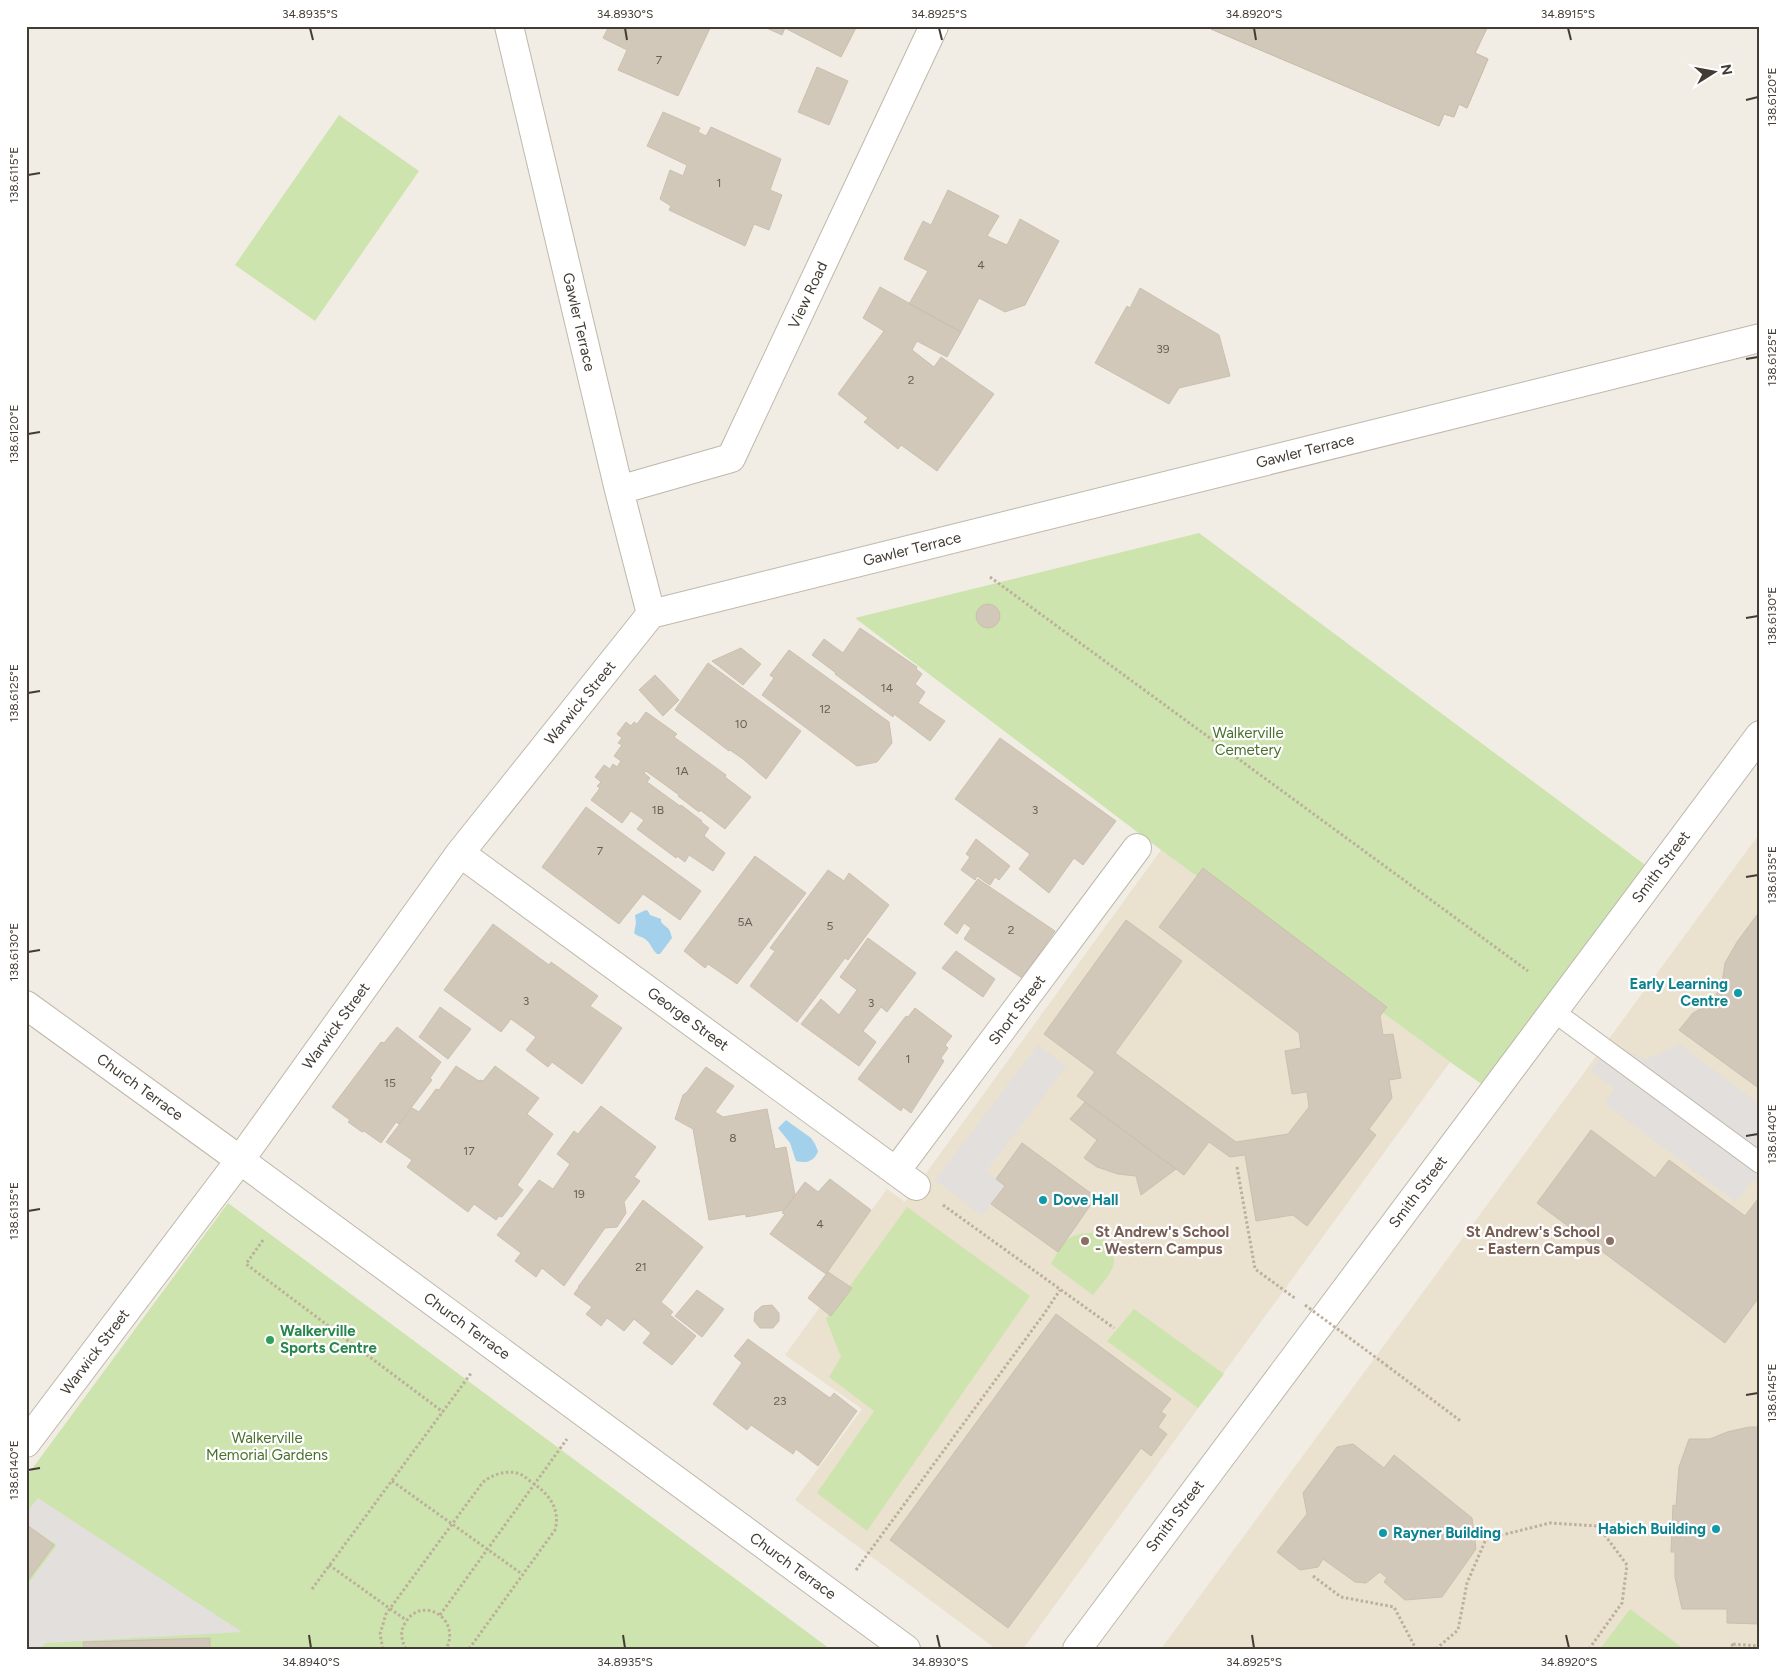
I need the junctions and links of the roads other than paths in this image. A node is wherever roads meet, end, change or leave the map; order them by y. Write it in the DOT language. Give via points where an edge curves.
graph roads {
  1 [pos="509,26"];
  2 [pos="934,26"];
  3 [pos="1760,338"];
  4 [pos="619,490"];
  5 [pos="651,614"];
  6 [pos="1760,735"];
  7 [pos="1137,848"];
  8 [pos="460,853"];
  9 [pos="26,1005"];
  10 [pos="1553,1011"];
  11 [pos="240,1160"];
  12 [pos="1760,1163"];
  13 [pos="906,1179"];
  14 [pos="26,1443"];
  15 [pos="906,1649"];
  16 [pos="1077,1649"];
  1 -- 4 [label="street, Gawler Terrace"];
  2 -- 4 [label="street, View Road" via="731,458"];
  3 -- 5 [label="street, Gawler Terrace"];
  4 -- 5 [label="street, Gawler Terrace"];
  5 -- 8 [label="street, Warwick Street"];
  6 -- 10 [label="street, Smith Street"];
  7 -- 13 [label="street, Short Street"];
  8 -- 11 [label="street, Warwick Street"];
  8 -- 13 [label="street, George Street"];
  9 -- 11 [label="street, Church Terrace"];
  10 -- 12 [label="lane"];
  10 -- 16 [label="street, Smith Street"];
  11 -- 14 [label="street, Warwick Street"];
  11 -- 15 [label="street, Church Terrace"];
}
